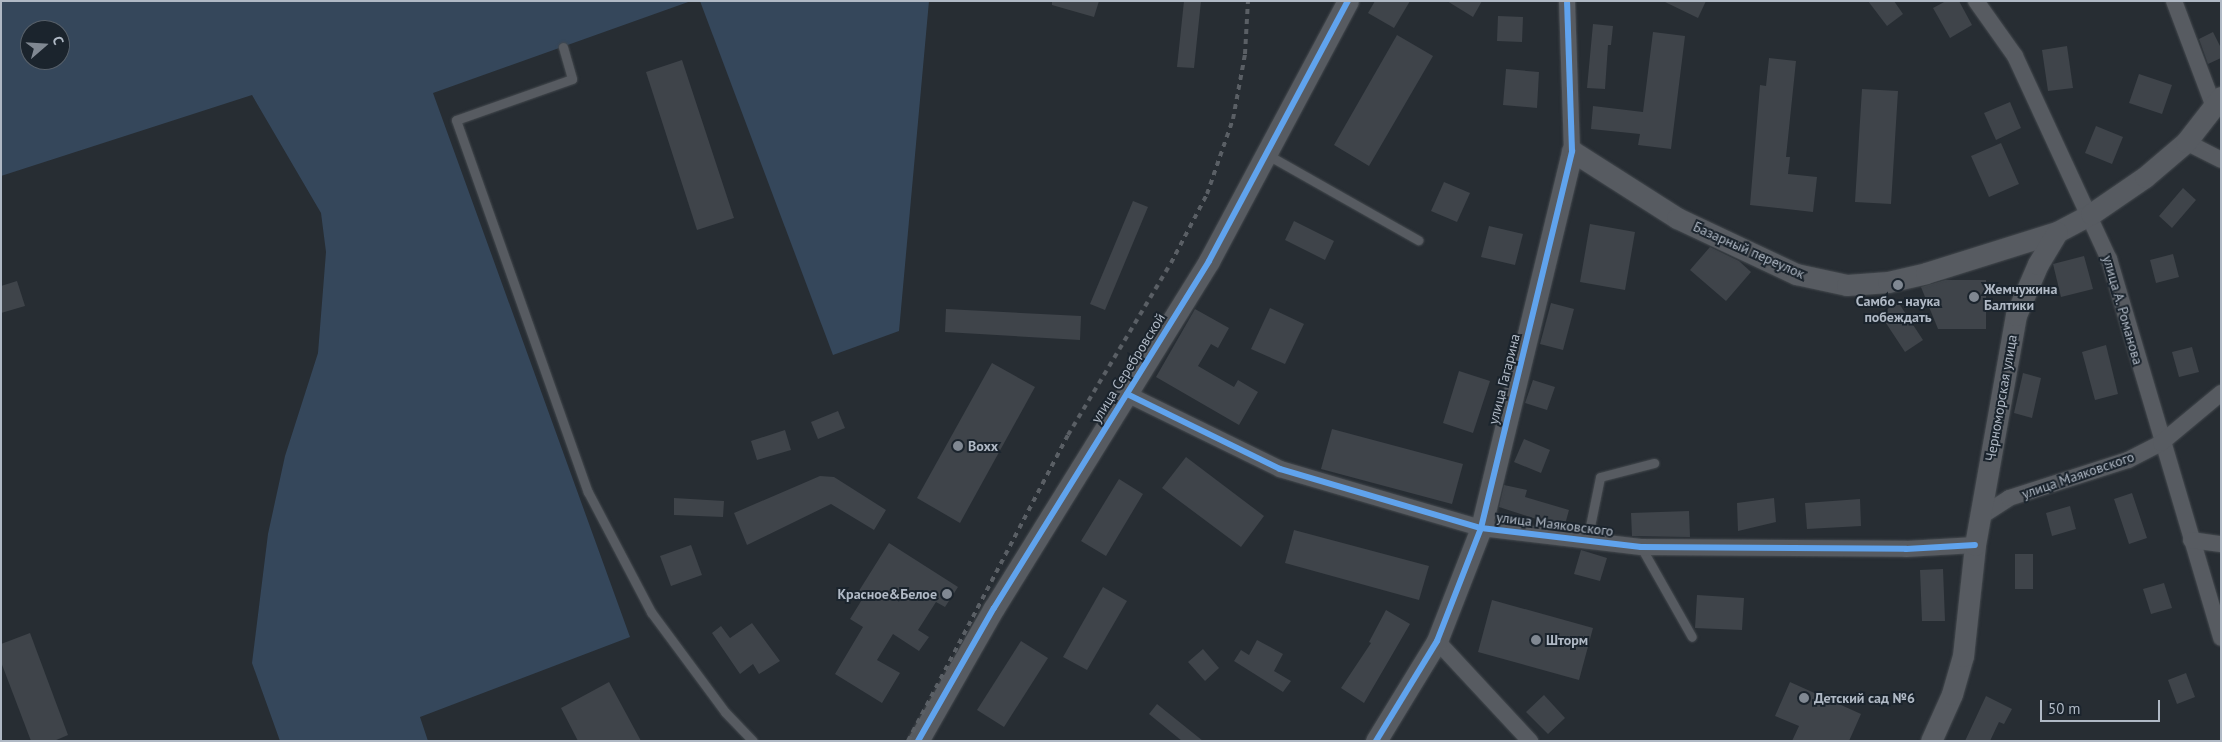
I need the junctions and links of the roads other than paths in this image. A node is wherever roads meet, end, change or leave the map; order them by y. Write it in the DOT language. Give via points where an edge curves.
graph roads {
  1 [pos="1348,1"];
  2 [pos="1567,1"];
  3 [pos="1976,1"];
  4 [pos="2174,1"];
  5 [pos="563,46"];
  6 [pos="2217,102"];
  7 [pos="2186,142"];
  8 [pos="1572,151"];
  9 [pos="1266,154"];
  10 [pos="2221,160"];
  11 [pos="2090,214"];
  12 [pos="2057,232"];
  13 [pos="1418,240"];
  14 [pos="2221,393"];
  15 [pos="1127,394"];
  16 [pos="2161,443"];
  17 [pos="1654,463"];
  18 [pos="1980,517"];
  19 [pos="1481,528"];
  20 [pos="2191,540"];
  21 [pos="1587,541"];
  22 [pos="2221,544"];
  23 [pos="1974,545"];
  24 [pos="1641,547"];
  25 [pos="1692,637"];
  26 [pos="2221,638"];
  27 [pos="1437,641"];
  28 [pos="753,741"];
  29 [pos="918,741"];
  30 [pos="1376,741"];
  31 [pos="1530,741"];
  32 [pos="1931,741"];
  1 -- 9 [label="street, улица Серебровской"];
  2 -- 8 [label="street, улица Гагарина"];
  3 -- 11 [label="street, улица А. Романова" via="2015,56"];
  4 -- 6 [label="street"];
  5 -- 28 [label="lane" via="572,79 456,120 588,492 651,612 725,712"];
  6 -- 7 [label="street"];
  7 -- 10 [label="street"];
  7 -- 11 [label="street" via="2145,177"];
  8 -- 12 [label="street, Базарный переулок" via="1677,218 1796,274 1846,285 1888,282 1926,274"];
  8 -- 19 [label="street, улица Гагарина"];
  9 -- 13 [label="lane"];
  9 -- 15 [label="street, улица Серебровской" via="1209,261"];
  11 -- 12 [label="street"];
  11 -- 16 [label="street, улица А. Романова" via="2109,259"];
  12 -- 18 [label="street, Черноморская улица" via="2038,264 2016,315"];
  14 -- 16 [label="street, улица Маяковского"];
  15 -- 19 [label="street, улица Маяковского" via="1280,469"];
  15 -- 29 [label="street, улица Серебровской" via="994,608"];
  16 -- 18 [label="street, улица Маяковского" via="2128,460 2009,498"];
  16 -- 20 [label="street, улица А. Романова"];
  17 -- 21 [label="lane" via="1600,477"];
  18 -- 23 [label="street, Черноморская улица"];
  19 -- 21 [label="street, улица Маяковского"];
  19 -- 27 [label="street, улица Гагарина"];
  20 -- 22 [label="street"];
  20 -- 26 [label="street, улица А. Романова"];
  21 -- 24 [label="street, улица Маяковского"];
  23 -- 24 [label="street, улица Маяковского" via="1906,549"];
  23 -- 32 [label="street, Черноморская улица" via="1963,656 1952,694"];
  24 -- 25 [label="lane"];
  27 -- 30 [label="street, улица Гагарина"];
  27 -- 31 [label="street"];
}
